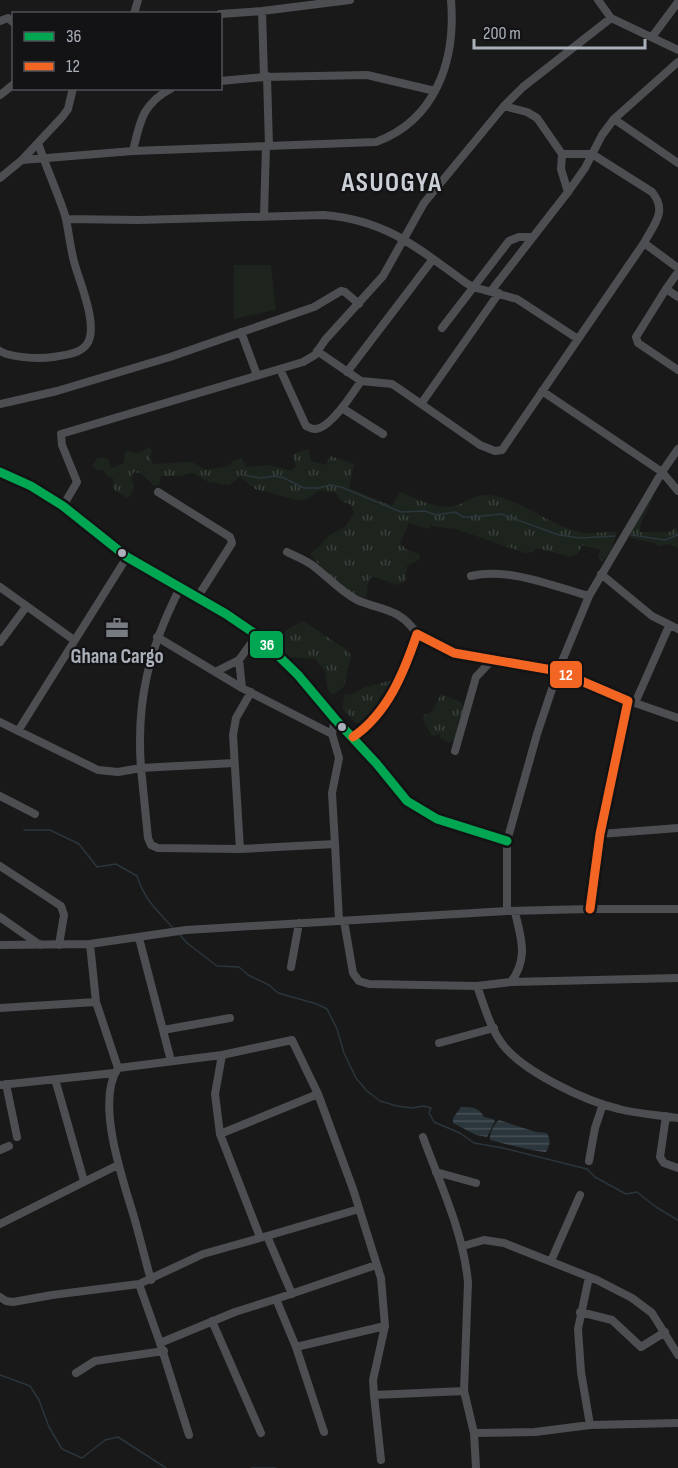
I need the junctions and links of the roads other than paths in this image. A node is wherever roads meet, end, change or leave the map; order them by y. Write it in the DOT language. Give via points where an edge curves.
graph roads {
  1 [pos="350,0"];
  2 [pos="452,0"];
  3 [pos="598,0"];
  4 [pos="678,2"];
  5 [pos="606,4"];
  6 [pos="262,11"];
  7 [pos="222,14"];
  8 [pos="611,18"];
  9 [pos="652,37"];
  10 [pos="678,50"];
  11 [pos="678,62"];
  12 [pos="265,76"];
  13 [pos="222,81"];
  14 [pos="168,90"];
  15 [pos="435,91"];
  16 [pos="71,92"];
  17 [pos="504,106"];
  18 [pos="614,119"];
  19 [pos="38,142"];
  20 [pos="267,146"];
  21 [pos="133,151"];
  22 [pos="562,154"];
  23 [pos="592,154"];
  24 [pos="22,160"];
  25 [pos="43,160"];
  26 [pos="678,163"];
  27 [pos="0,178"];
  28 [pos="568,192"];
  29 [pos="264,216"];
  30 [pos="66,219"];
  31 [pos="533,237"];
  32 [pos="403,238"];
  33 [pos="644,243"];
  34 [pos="433,259"];
  35 [pos="678,270"];
  36 [pos="473,287"];
  37 [pos="666,289"];
  38 [pos="495,292"];
  39 [pos="678,297"];
  40 [pos="359,304"];
  41 [pos="442,328"];
  42 [pos="241,332"];
  43 [pos="578,339"];
  44 [pos="0,351"];
  45 [pos="318,351"];
  46 [pos="280,369"];
  47 [pos="678,370"];
  48 [pos="347,372"];
  49 [pos="258,375"];
  50 [pos="361,381"];
  51 [pos="542,391"];
  52 [pos="0,404"];
  53 [pos="421,404"];
  54 [pos="342,408"];
  55 [pos="383,434"];
  56 [pos="678,449"];
  57 [pos="662,472"];
  58 [pos="1,474"];
  59 [pos="678,491"];
  60 [pos="158,492"];
  61 [pos="63,506"];
  62 [pos="287,552"];
  63 [pos="128,557"];
  64 [pos="601,574"];
  65 [pos="471,576"];
  66 [pos="0,586"];
  67 [pos="180,588"];
  68 [pos="589,596"];
  69 [pos="197,598"];
  70 [pos="26,607"];
  71 [pos="669,626"];
  72 [pos="678,629"];
  73 [pos="417,633"];
  74 [pos="257,635"];
  75 [pos="158,637"];
  76 [pos="74,640"];
  77 [pos="0,642"];
  78 [pos="239,660"];
  79 [pos="491,661"];
  80 [pos="217,671"];
  81 [pos="558,672"];
  82 [pos="242,688"];
  83 [pos="251,692"];
  84 [pos="631,702"];
  85 [pos="678,718"];
  86 [pos="334,719"];
  87 [pos="0,722"];
  88 [pos="18,731"];
  89 [pos="332,734"];
  90 [pos="353,737"];
  91 [pos="455,751"];
  92 [pos="234,763"];
  93 [pos="141,768"];
  94 [pos="0,796"];
  95 [pos="35,814"];
  96 [pos="678,828"];
  97 [pos="600,834"];
  98 [pos="507,841"];
  99 [pos="335,844"];
  100 [pos="240,849"];
  101 [pos="0,866"];
  102 [pos="590,909"];
  103 [pos="678,909"];
  104 [pos="511,911"];
  105 [pos="0,917"];
  106 [pos="341,921"];
  107 [pos="299,923"];
  108 [pos="138,938"];
  109 [pos="90,944"];
  110 [pos="0,945"];
  111 [pos="41,945"];
  112 [pos="59,945"];
  113 [pos="291,967"];
  114 [pos="678,978"];
  115 [pos="511,982"];
  116 [pos="477,986"];
  117 [pos="96,1002"];
  118 [pos="0,1008"];
  119 [pos="230,1018"];
  120 [pos="494,1028"];
  121 [pos="163,1030"];
  122 [pos="439,1043"];
  123 [pos="222,1055"];
  124 [pos="171,1061"];
  125 [pos="116,1071"];
  126 [pos="55,1079"];
  127 [pos="3,1084"];
  128 [pos="318,1094"];
  129 [pos="603,1104"];
  130 [pos="666,1116"];
  131 [pos="678,1118"];
  132 [pos="220,1134"];
  133 [pos="17,1137"];
  134 [pos="423,1137"];
  135 [pos="9,1146"];
  136 [pos="0,1150"];
  137 [pos="589,1161"];
  138 [pos="118,1165"];
  139 [pos="678,1168"];
  140 [pos="436,1172"];
  141 [pos="84,1181"];
  142 [pos="476,1184"];
  143 [pos="580,1196"];
  144 [pos="359,1209"];
  145 [pos="0,1224"];
  146 [pos="264,1237"];
  147 [pos="463,1246"];
  148 [pos="551,1261"];
  149 [pos="376,1265"];
  150 [pos="589,1277"];
  151 [pos="151,1280"];
  152 [pos="138,1284"];
  153 [pos="292,1294"];
  154 [pos="0,1297"];
  155 [pos="276,1299"];
  156 [pos="580,1312"];
  157 [pos="212,1321"];
  158 [pos="385,1326"];
  159 [pos="665,1332"];
  160 [pos="675,1343"];
  161 [pos="162,1347"];
  162 [pos="296,1347"];
  163 [pos="678,1355"];
  164 [pos="76,1373"];
  165 [pos="464,1391"];
  166 [pos="374,1395"];
  167 [pos="678,1423"];
  168 [pos="590,1425"];
  169 [pos="324,1432"];
  170 [pos="261,1433"];
  171 [pos="474,1433"];
  172 [pos="189,1435"];
  173 [pos="381,1460"];
  174 [pos="476,1468"];
  1 -- 6 [label="street"];
  2 -- 15 [label="street" via="449,55"];
  3 -- 5 [label="street"];
  4 -- 9 [label="street"];
  5 -- 8 [label="street"];
  6 -- 7 [label="street"];
  6 -- 12 [label="street"];
  8 -- 9 [label="street"];
  8 -- 17 [label="street"];
  9 -- 10 [label="street"];
  11 -- 18 [label="street"];
  12 -- 13 [label="street"];
  12 -- 15 [label="street" via="368,75"];
  12 -- 20 [label="street"];
  14 -- 21 [label="street" via="148,105"];
  15 -- 20 [label="street" via="407,126 376,142"];
  16 -- 19 [label="street" via="68,109"];
  17 -- 22 [label="street" via="537,118"];
  17 -- 32 [label="street" via="424,203"];
  18 -- 23 [label="street"];
  18 -- 26 [label="street"];
  19 -- 24 [label="street"];
  19 -- 25 [label="street"];
  20 -- 21 [label="street"];
  20 -- 29 [label="street"];
  21 -- 25 [label="street"];
  22 -- 23 [label="street"];
  22 -- 28 [label="street" via="561,169"];
  23 -- 28 [label="street"];
  23 -- 33 [label="street" via="652,192 658,200 659,215"];
  24 -- 25 [label="street"];
  24 -- 27 [label="street"];
  25 -- 30 [label="street"];
  28 -- 31 [label="street"];
  29 -- 30 [label="street"];
  29 -- 32 [label="street" via="347,217"];
  30 -- 44 [label="street" via="88,311 88,341 80,350 49,357"];
  31 -- 36 [label="street" via="509,241"];
  31 -- 38 [label="street"];
  32 -- 34 [label="street"];
  32 -- 40 [label="street" via="383,276"];
  33 -- 35 [label="street"];
  33 -- 43 [label="street"];
  34 -- 36 [label="street"];
  34 -- 48 [label="street"];
  35 -- 37 [label="street"];
  36 -- 38 [label="street"];
  36 -- 41 [label="street"];
  37 -- 39 [label="street"];
  37 -- 47 [label="street" via="636,340"];
  38 -- 43 [label="street" via="517,299"];
  38 -- 53 [label="street"];
  40 -- 42 [label="street" via="340,291 314,307"];
  40 -- 45 [label="street"];
  42 -- 49 [label="street"];
  42 -- 52 [label="street" via="57,391"];
  43 -- 51 [label="street"];
  45 -- 46 [label="street" via="303,362"];
  45 -- 48 [label="street"];
  46 -- 49 [label="street"];
  46 -- 54 [label="street" via="306,426 320,428"];
  48 -- 50 [label="street"];
  49 -- 61 [label="street" via="61,434 76,482"];
  50 -- 53 [label="street" via="392,384"];
  50 -- 54 [label="street"];
  51 -- 53 [label="street" via="498,451 480,445"];
  51 -- 57 [label="street"];
  54 -- 55 [label="street"];
  56 -- 57 [label="street"];
  57 -- 59 [label="street"];
  57 -- 64 [label="street"];
  58 -- 61 [label="street" via="31,486"];
  60 -- 69 [label="street" via="230,537 232,543"];
  61 -- 63 [label="street"];
  62 -- 73 [label="street" via="310,563 356,599 401,615"];
  63 -- 67 [label="street"];
  63 -- 76 [label="street"];
  64 -- 68 [label="street"];
  64 -- 71 [label="street"];
  65 -- 68 [label="street" via="505,574"];
  66 -- 70 [label="street"];
  67 -- 69 [label="street"];
  67 -- 75 [label="street"];
  68 -- 81 [label="street"];
  69 -- 74 [label="street"];
  70 -- 76 [label="street"];
  70 -- 77 [label="street"];
  71 -- 72 [label="street"];
  71 -- 84 [label="street"];
  73 -- 79 [label="street" via="454,653"];
  73 -- 90 [label="street" via="397,685 372,722"];
  74 -- 78 [label="street"];
  74 -- 86 [label="street" via="298,675"];
  75 -- 80 [label="street"];
  75 -- 93 [label="street" via="141,704"];
  76 -- 88 [label="street"];
  78 -- 80 [label="street"];
  78 -- 82 [label="street"];
  79 -- 81 [label="street"];
  79 -- 91 [label="street" via="476,677"];
  80 -- 82 [label="street"];
  81 -- 84 [label="street"];
  81 -- 98 [label="street"];
  82 -- 83 [label="street"];
  83 -- 89 [label="street"];
  83 -- 92 [label="street" via="234,727"];
  84 -- 85 [label="street"];
  84 -- 97 [label="street"];
  86 -- 89 [label="street"];
  86 -- 90 [label="street"];
  87 -- 88 [label="street"];
  88 -- 93 [label="street" via="98,770"];
  89 -- 99 [label="street" via="339,758 332,793"];
  90 -- 98 [label="street" via="407,801 420,810"];
  92 -- 93 [label="street"];
  92 -- 100 [label="street"];
  93 -- 100 [label="street" via="151,845"];
  94 -- 95 [label="street"];
  96 -- 97 [label="street"];
  97 -- 102 [label="street"];
  98 -- 104 [label="street"];
  99 -- 100 [label="street"];
  99 -- 106 [label="street"];
  101 -- 112 [label="street" via="61,906 64,915"];
  102 -- 103 [label="street"];
  102 -- 104 [label="street"];
  104 -- 106 [label="street"];
  104 -- 115 [label="street" via="523,956"];
  105 -- 111 [label="street"];
  106 -- 107 [label="street"];
  106 -- 116 [label="street" via="353,973 359,981"];
  107 -- 108 [label="street" via="186,930"];
  107 -- 113 [label="street"];
  108 -- 109 [label="street"];
  108 -- 121 [label="street"];
  109 -- 112 [label="street"];
  109 -- 117 [label="street"];
  110 -- 111 [label="street"];
  111 -- 112 [label="street"];
  114 -- 115 [label="street"];
  115 -- 116 [label="street"];
  116 -- 120 [label="street"];
  117 -- 118 [label="street"];
  117 -- 125 [label="street"];
  119 -- 121 [label="street"];
  120 -- 122 [label="street"];
  120 -- 129 [label="street" via="503,1044 526,1066"];
  121 -- 124 [label="street"];
  123 -- 124 [label="street"];
  123 -- 128 [label="street" via="292,1040"];
  123 -- 132 [label="street" via="215,1094"];
  124 -- 125 [label="street"];
  125 -- 126 [label="street"];
  125 -- 138 [label="street" via="110,1088 110,1115"];
  126 -- 127 [label="street"];
  126 -- 141 [label="street"];
  127 -- 133 [label="street"];
  128 -- 132 [label="street"];
  128 -- 144 [label="street"];
  129 -- 130 [label="street"];
  129 -- 137 [label="street"];
  130 -- 131 [label="street"];
  130 -- 139 [label="street" via="660,1157 664,1163"];
  132 -- 146 [label="street"];
  134 -- 140 [label="street"];
  135 -- 136 [label="street"];
  138 -- 141 [label="street"];
  138 -- 151 [label="street"];
  140 -- 142 [label="street"];
  140 -- 147 [label="street"];
  141 -- 145 [label="street"];
  143 -- 148 [label="street"];
  144 -- 146 [label="street"];
  144 -- 149 [label="street"];
  146 -- 151 [label="street" via="203,1254"];
  146 -- 153 [label="street"];
  147 -- 148 [label="street" via="491,1240"];
  147 -- 165 [label="street" via="468,1282"];
  148 -- 150 [label="street"];
  149 -- 153 [label="street"];
  149 -- 158 [label="street" via="383,1289"];
  150 -- 156 [label="street"];
  150 -- 159 [label="street" via="644,1306"];
  151 -- 152 [label="street"];
  152 -- 154 [label="street" via="13,1302"];
  152 -- 161 [label="street"];
  153 -- 155 [label="street"];
  155 -- 157 [label="street"];
  155 -- 162 [label="street"];
  156 -- 159 [label="street" via="612,1320 641,1347"];
  156 -- 168 [label="street" via="579,1349"];
  157 -- 161 [label="street"];
  157 -- 170 [label="street"];
  158 -- 162 [label="street"];
  158 -- 166 [label="street"];
  159 -- 160 [label="street"];
  160 -- 163 [label="street"];
  161 -- 164 [label="street" via="95,1361"];
  161 -- 172 [label="street"];
  162 -- 169 [label="street"];
  165 -- 166 [label="street"];
  165 -- 171 [label="street"];
  166 -- 173 [label="street"];
  167 -- 168 [label="street"];
  168 -- 171 [label="street" via="535,1432"];
  171 -- 174 [label="street"];
}
